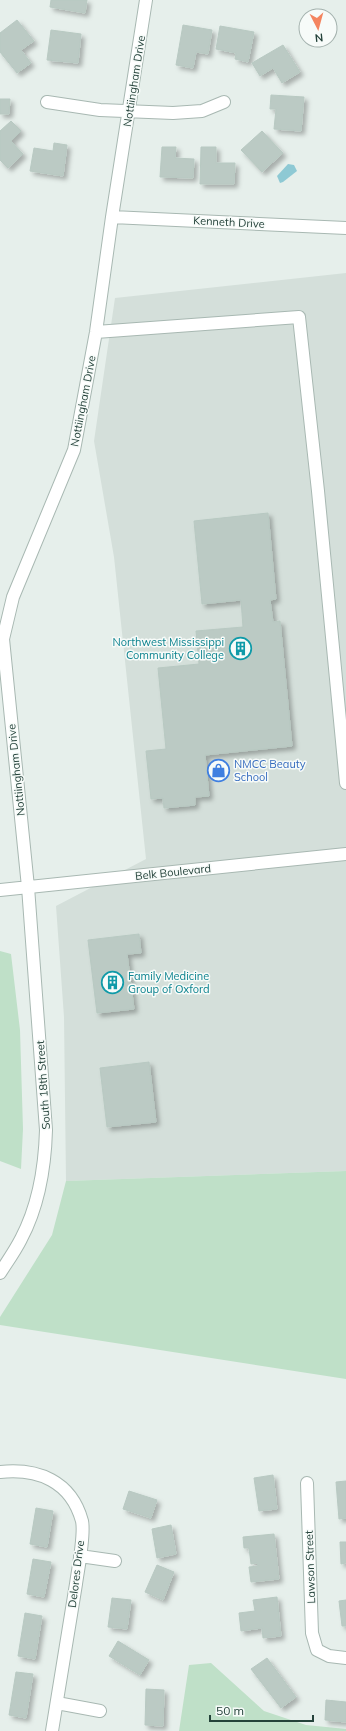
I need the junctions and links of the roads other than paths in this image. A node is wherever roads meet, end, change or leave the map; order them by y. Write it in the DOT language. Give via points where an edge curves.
graph roads {
  1 [pos="146,0"];
  2 [pos="47,102"];
  3 [pos="224,102"];
  4 [pos="129,112"];
  5 [pos="112,217"];
  6 [pos="346,228"];
  7 [pos="96,332"];
  8 [pos="346,783"];
  9 [pos="346,854"];
  10 [pos="28,887"];
  11 [pos="0,890"];
  12 [pos="0,1273"];
  13 [pos="0,1472"];
  14 [pos="307,1483"];
  15 [pos="80,1556"];
  16 [pos="115,1561"];
  17 [pos="346,1658"];
  18 [pos="57,1703"];
  19 [pos="100,1710"];
  20 [pos="52,1731"];
  1 -- 4 [label="street, Nottiingham Drive"];
  2 -- 4 [label="street"];
  3 -- 4 [label="street" via="202,111"];
  4 -- 5 [label="street, Nottiingham Drive"];
  5 -- 6 [label="street, Kenneth Drive"];
  5 -- 7 [label="street, Nottiingham Drive"];
  7 -- 8 [label="street" via="298,317"];
  7 -- 10 [label="street, Nottiingham Drive" via="74,450 13,596 3,639"];
  9 -- 10 [label="street, Belk Boulevard"];
  10 -- 11 [label="street, Belk Boulevard"];
  10 -- 12 [label="street, South 18th Street" via="42,1063 45,1151 34,1205 21,1238"];
  13 -- 15 [label="street, Delores Drive" via="38,1473 59,1484 73,1501 82,1522"];
  14 -- 17 [label="street, Lawson Street" via="312,1633 317,1650 329,1656"];
  15 -- 16 [label="street"];
  15 -- 18 [label="street, Delores Drive"];
  18 -- 19 [label="street"];
  18 -- 20 [label="street, Delores Drive"];
}
